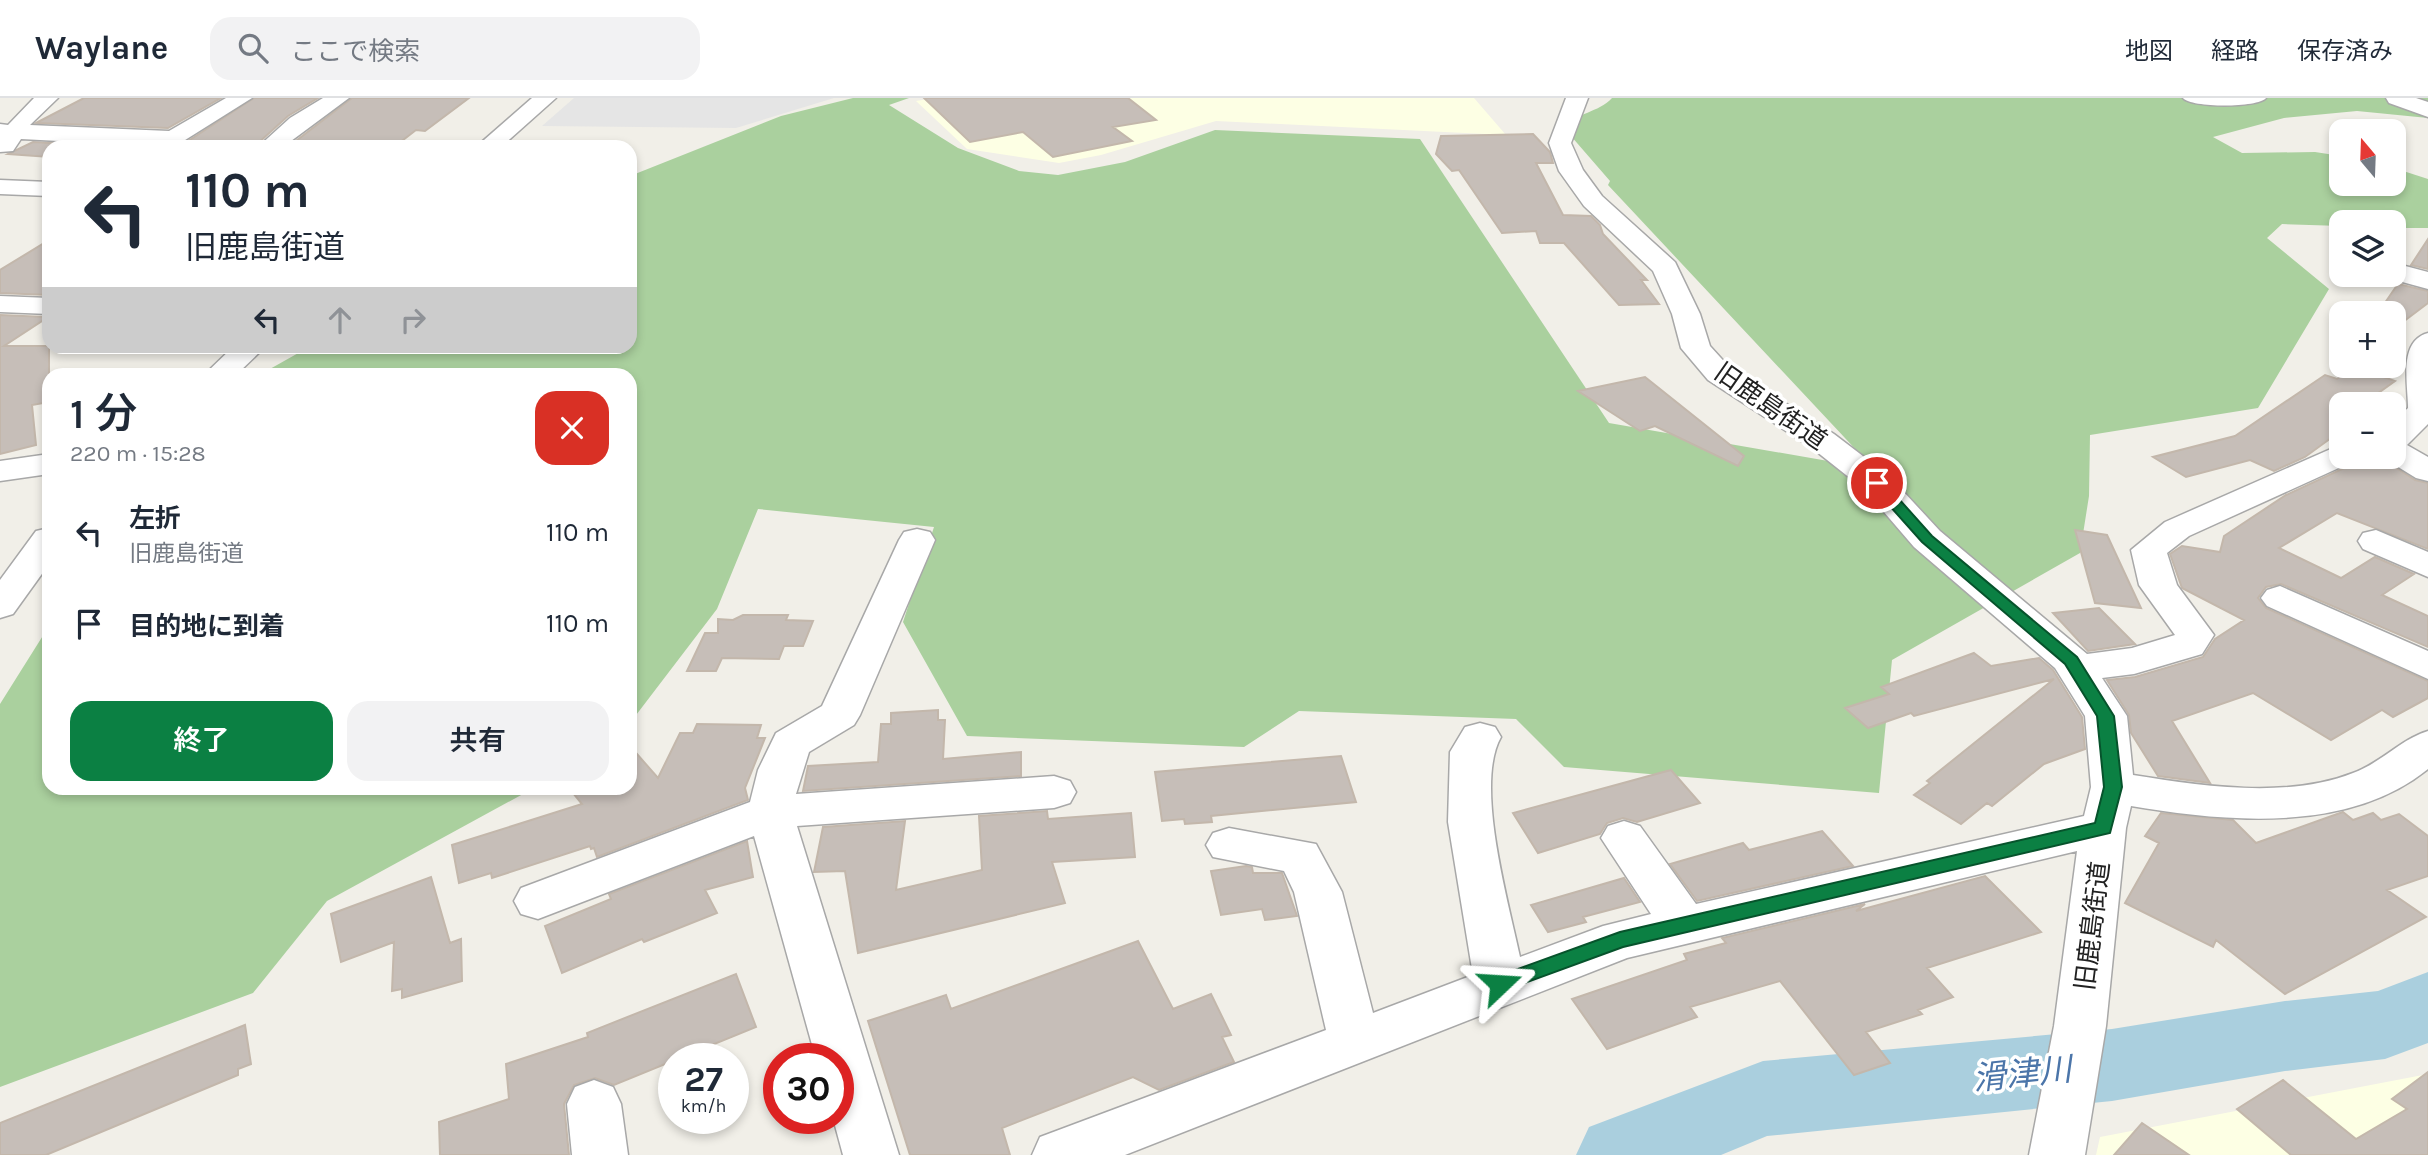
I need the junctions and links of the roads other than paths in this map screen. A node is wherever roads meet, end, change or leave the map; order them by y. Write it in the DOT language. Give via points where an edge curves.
graph roads {
  1 [pos="47,98"];
  2 [pos="241,98"];
  3 [pos="338,98"];
  4 [pos="545,98"];
  5 [pos="1577,98"];
  6 [pos="2194,98"];
  7 [pos="2255,98"];
  8 [pos="2397,98"];
  9 [pos="2428,110"];
  10 [pos="4,138"];
  11 [pos="86,140"];
  12 [pos="170,140"];
  13 [pos="277,140"];
  14 [pos="495,140"];
  15 [pos="0,187"];
  16 [pos="42,189"];
  17 [pos="2406,275"];
  18 [pos="2428,281"];
  19 [pos="42,302"];
  20 [pos="0,304"];
  21 [pos="2428,342"];
  22 [pos="243,354"];
  23 [pos="227,368"];
  24 [pos="2406,427"];
  25 [pos="2406,458"];
  26 [pos="2329,460"];
  27 [pos="42,465"];
  28 [pos="0,471"];
  29 [pos="2428,471"];
  30 [pos="917,540"];
  31 [pos="2376,541"];
  32 [pos="42,548"];
  33 [pos="2428,566"];
  34 [pos="2280,598"];
  35 [pos="0,606"];
  36 [pos="2428,666"];
  37 [pos="2075,668"];
  38 [pos="1480,737"];
  39 [pos="2428,746"];
  40 [pos="1054,792"];
  41 [pos="2108,807"];
  42 [pos="770,812"];
  43 [pos="1624,838"];
  44 [pos="1229,845"];
  45 [pos="538,901"];
  46 [pos="1684,924"];
  47 [pos="1500,984"];
  48 [pos="1354,1041"];
  49 [pos="871,1155"];
  50 [pos="1060,1155"];
  51 [pos="2057,1155"];
  1 -- 10 [label="street"];
  2 -- 12 [label="street"];
  3 -- 13 [label="street"];
  4 -- 14 [label="street"];
  5 -- 37 [label="street, 旧鹿島街道" via="1560,143 1571,172 1593,201 1665,268 1696,348 1719,374 1823,441 1877,483 1927,539"];
  6 -- 7 [label="street"];
  8 -- 9 [label="street"];
  10 -- 11 [label="street"];
  15 -- 16 [label="street"];
  17 -- 18 [label="street"];
  19 -- 20 [label="street"];
  21 -- 24 [label="street" via="2423,348 2424,410"];
  22 -- 23 [label="street"];
  25 -- 29 [label="street"];
  26 -- 37 [label="street" via="2177,529 2149,550 2148,566 2154,580 2195,635 2188,645 2134,661"];
  27 -- 28 [label="street"];
  30 -- 42 [label="street" via="839,715 791,743"];
  31 -- 33 [label="street"];
  32 -- 35 [label="street"];
  34 -- 36 [label="street"];
  37 -- 41 [label="street, 旧鹿島街道" via="2105,716"];
  38 -- 47 [label="street" via="1471,751 1470,822"];
  39 -- 41 [label="street" via="2385,778 2331,796 2256,802 2160,796"];
  40 -- 42 [label="street"];
  41 -- 46 [label="street"];
  41 -- 51 [label="street, 旧鹿島街道" via="2080,1026"];
  42 -- 45 [label="street"];
  42 -- 49 [label="street"];
  43 -- 46 [label="street"];
  44 -- 48 [label="street" via="1300,856 1318,892"];
  46 -- 47 [label="street" via="1620,940"];
  47 -- 48 [label="street"];
  48 -- 50 [label="street"];
}
